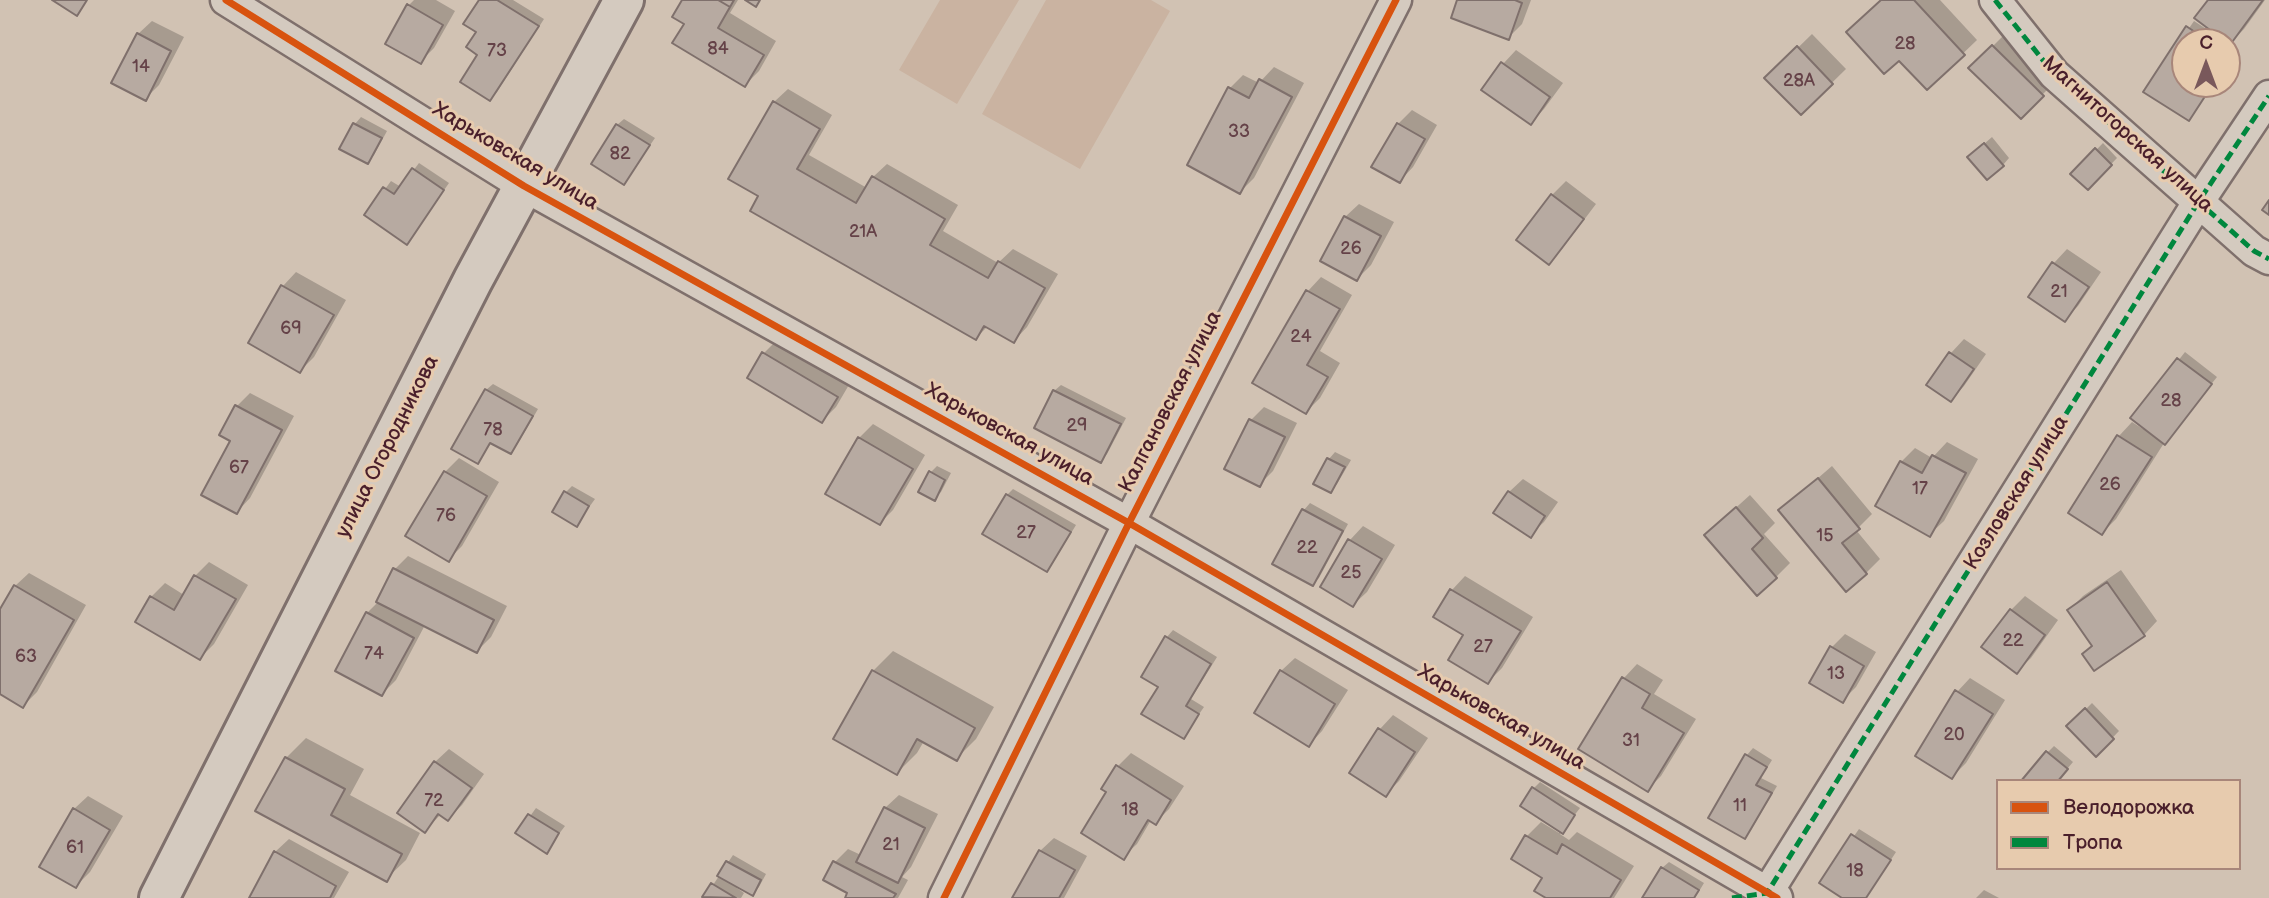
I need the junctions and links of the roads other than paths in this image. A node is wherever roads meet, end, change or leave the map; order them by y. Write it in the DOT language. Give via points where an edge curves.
graph roads {
  1 [pos="226,0"];
  2 [pos="624,0"];
  3 [pos="1396,0"];
  4 [pos="1995,0"];
  5 [pos="2269,96"];
  6 [pos="524,186"];
  7 [pos="2199,201"];
  8 [pos="2269,259"];
  9 [pos="1129,523"];
  10 [pos="1772,895"];
  11 [pos="159,898"];
  12 [pos="944,898"];
  1 -- 6 [label="street, Харьковская улица"];
  2 -- 6 [label="main road, улица Огородникова"];
  3 -- 9 [label="street, Калгановская улица"];
  4 -- 7 [label="street, Магнитогорская улица" via="2054,74"];
  5 -- 7 [label="street, Козловская улица"];
  6 -- 9 [label="street, Харьковская улица"];
  6 -- 11 [label="main road, улица Огородникова"];
  7 -- 8 [label="street, Магнитогорская улица"];
  7 -- 10 [label="street, Козловская улица"];
  9 -- 10 [label="street, Харьковская улица"];
  9 -- 12 [label="street, Калгановская улица"];
}
